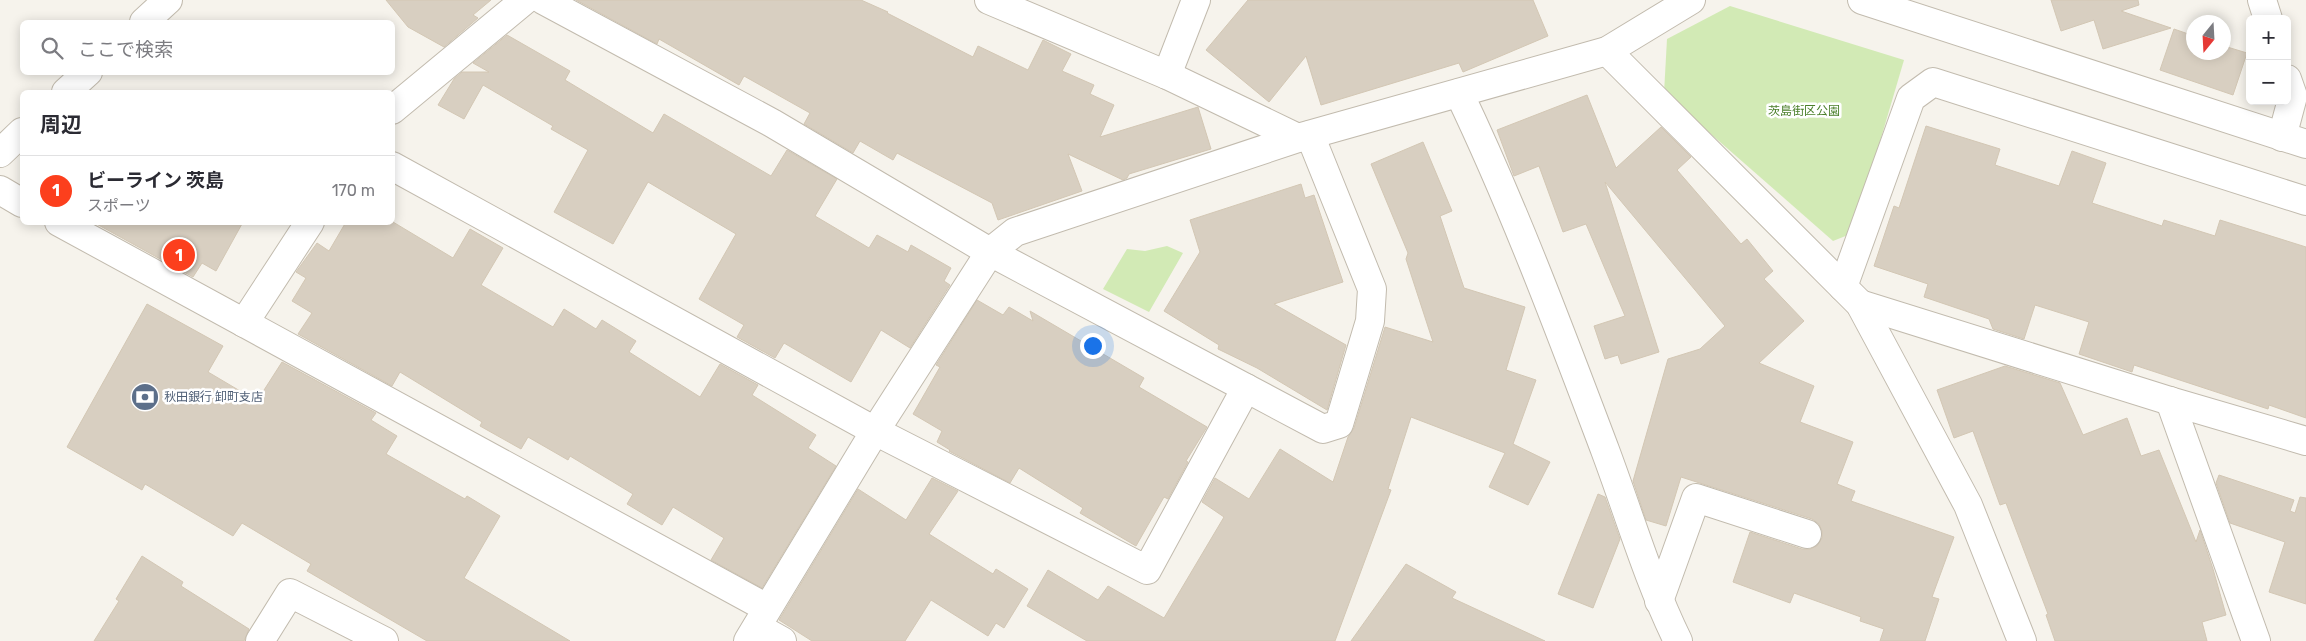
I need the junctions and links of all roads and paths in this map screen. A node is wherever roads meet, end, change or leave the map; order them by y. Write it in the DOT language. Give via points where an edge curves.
graph roads {
  1 [pos="168,0"];
  2 [pos="525,0"];
  3 [pos="543,0"];
  4 [pos="989,0"];
  5 [pos="1196,0"];
  6 [pos="1691,0"];
  7 [pos="1862,0"];
  8 [pos="2262,0"];
  9 [pos="2267,15"];
  10 [pos="146,20"];
  11 [pos="1607,51"];
  12 [pos="85,75"];
  13 [pos="1168,76"];
  14 [pos="68,90"];
  15 [pos="2291,90"];
  16 [pos="1458,93"];
  17 [pos="395,108"];
  18 [pos="20,134"];
  19 [pos="1304,137"];
  20 [pos="2294,140"];
  21 [pos="0,153"];
  22 [pos="395,168"];
  23 [pos="0,190"];
  24 [pos="2306,201"];
  25 [pos="20,202"];
  26 [pos="64,225"];
  27 [pos="308,225"];
  28 [pos="990,252"];
  29 [pos="1852,296"];
  30 [pos="244,323"];
  31 [pos="1246,388"];
  32 [pos="2170,401"];
  33 [pos="875,431"];
  34 [pos="2306,441"];
  35 [pos="1807,534"];
  36 [pos="1659,602"];
  37 [pos="757,625"];
  38 [pos="260,641"];
  39 [pos="384,641"];
  40 [pos="782,641"];
  41 [pos="1678,641"];
  42 [pos="2022,641"];
  43 [pos="2256,641"];
  1 -- 10 [label="street"];
  2 -- 17 [label="street"];
  3 -- 28 [label="street" via="772,123"];
  4 -- 13 [label="street"];
  5 -- 13 [label="street"];
  6 -- 11 [label="street"];
  7 -- 20 [label="street"];
  8 -- 9 [label="street"];
  11 -- 16 [label="street"];
  11 -- 29 [label="street"];
  12 -- 14 [label="street"];
  13 -- 19 [label="street"];
  15 -- 20 [label="street"];
  16 -- 19 [label="street"];
  16 -- 36 [label="street" via="1490,158 1605,451"];
  18 -- 21 [label="street"];
  19 -- 28 [label="street" via="1015,232"];
  19 -- 31 [label="street" via="1372,289 1370,321 1339,424 1323,429"];
  22 -- 33 [label="street"];
  23 -- 25 [label="street"];
  24 -- 29 [label="street" via="1933,82 1911,98"];
  26 -- 30 [label="street"];
  27 -- 30 [label="street"];
  28 -- 31 [label="street"];
  28 -- 33 [label="street"];
  29 -- 32 [label="street"];
  29 -- 42 [label="street" via="1968,504"];
  30 -- 37 [label="street"];
  31 -- 33 [label="street" via="1147,570"];
  32 -- 34 [label="street"];
  32 -- 43 [label="street"];
  33 -- 37 [label="street"];
  35 -- 36 [label="street" via="1696,498"];
  36 -- 41 [label="street"];
  37 -- 40 [label="street"];
  38 -- 39 [label="street" via="290,593"];
}
